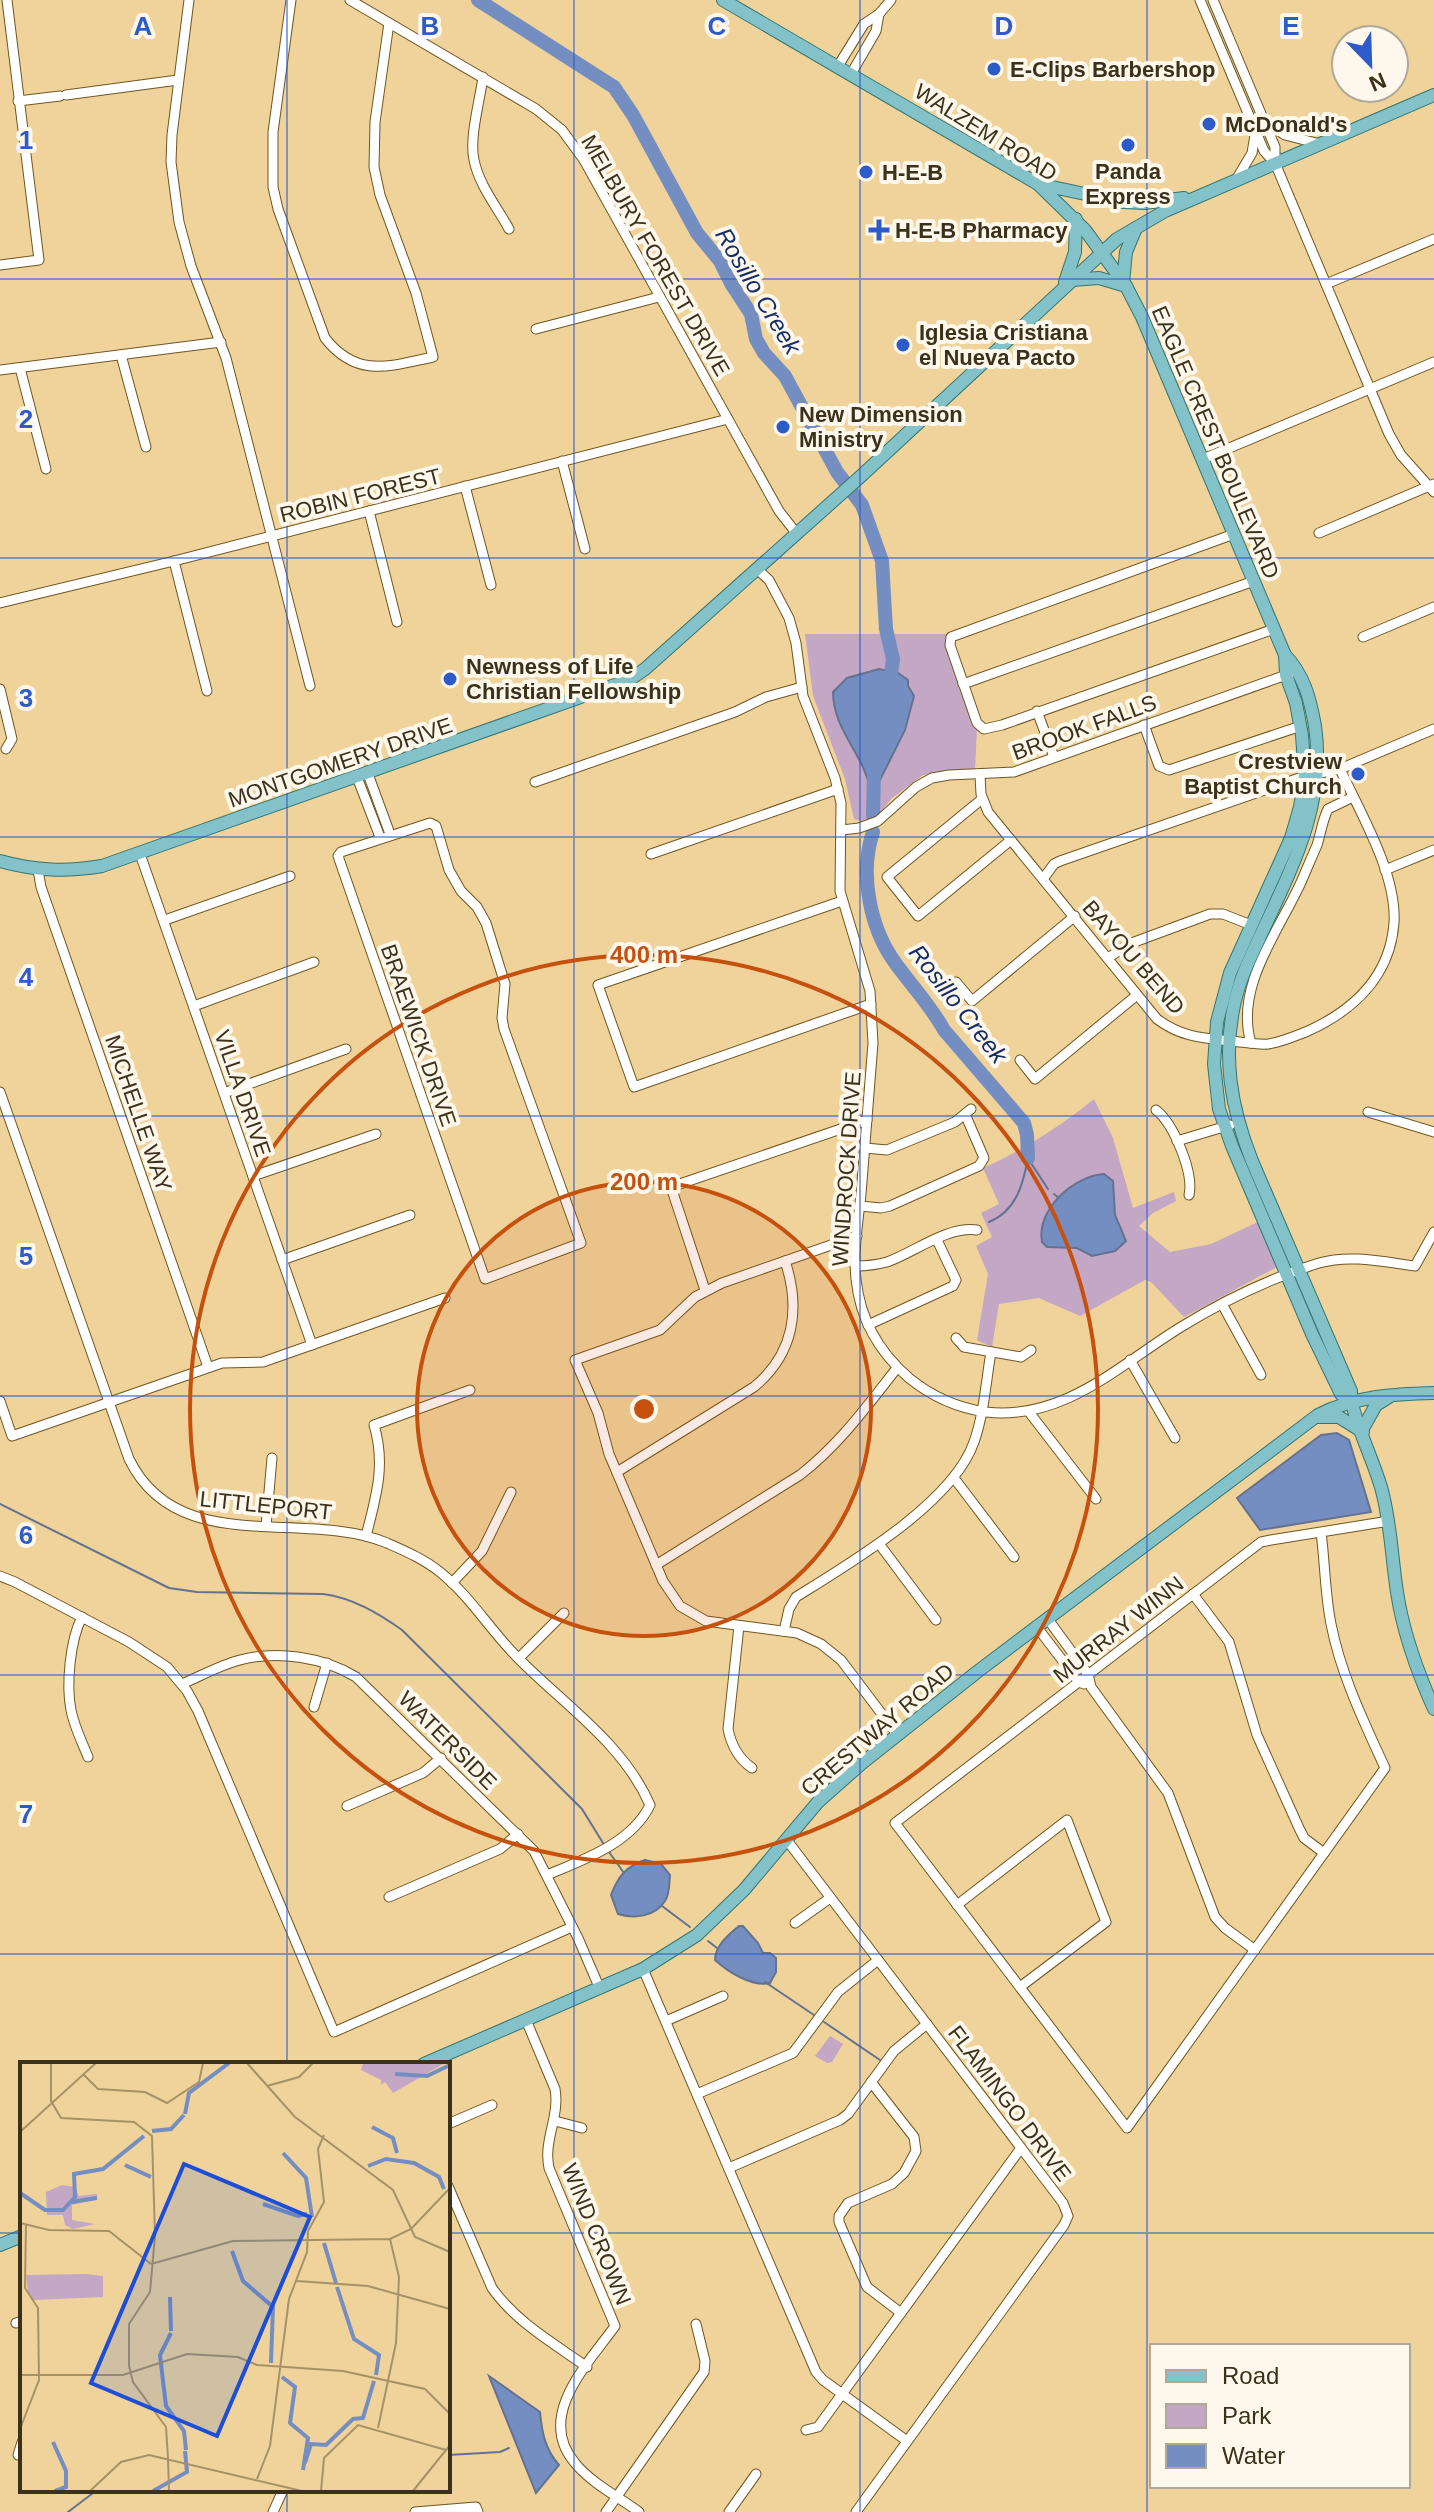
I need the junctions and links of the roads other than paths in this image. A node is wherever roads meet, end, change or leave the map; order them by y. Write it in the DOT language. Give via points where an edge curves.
graph roads {
  1 [pos="7,0"];
  2 [pos="189,0"];
  3 [pos="291,0"];
  4 [pos="350,0"];
  5 [pos="723,0"];
  6 [pos="891,0"];
  7 [pos="1200,0"];
  8 [pos="1213,0"];
  9 [pos="879,14"];
  10 [pos="389,23"];
  11 [pos="838,66"];
  12 [pos="851,74"];
  13 [pos="483,77"];
  14 [pos="178,80"];
  15 [pos="1434,95"];
  16 [pos="18,101"];
  17 [pos="1264,119"];
  18 [pos="1256,132"];
  19 [pos="1320,144"];
  20 [pos="1275,163"];
  21 [pos="1236,180"];
  22 [pos="1038,184"];
  23 [pos="1196,197"];
  24 [pos="1076,219"];
  25 [pos="1138,226"];
  26 [pos="509,229"];
  27 [pos="1434,239"];
  28 [pos="1101,251"];
  29 [pos="0,265"];
  30 [pos="1067,284"];
  31 [pos="1326,284"];
  32 [pos="1124,285"];
  33 [pos="659,297"];
  34 [pos="536,329"];
  35 [pos="221,342"];
  36 [pos="121,355"];
  37 [pos="1434,362"];
  38 [pos="20,368"];
  39 [pos="0,370"];
  40 [pos="1370,389"];
  41 [pos="728,419"];
  42 [pos="146,447"];
  43 [pos="1203,459"];
  44 [pos="562,461"];
  45 [pos="46,469"];
  46 [pos="465,486"];
  47 [pos="1432,487"];
  48 [pos="369,511"];
  49 [pos="1319,533"];
  50 [pos="797,534"];
  51 [pos="1234,534"];
  52 [pos="272,536"];
  53 [pos="585,549"];
  54 [pos="174,561"];
  55 [pos="758,570"];
  56 [pos="1254,581"];
  57 [pos="491,585"];
  58 [pos="0,603"];
  59 [pos="1434,607"];
  60 [pos="397,622"];
  61 [pos="1274,629"];
  62 [pos="1363,637"];
  63 [pos="1285,655"];
  64 [pos="1299,670"];
  65 [pos="1286,675"];
  66 [pos="963,684"];
  67 [pos="310,686"];
  68 [pos="802,687"];
  69 [pos="0,689"];
  70 [pos="207,691"];
  71 [pos="1037,711"];
  72 [pos="1144,725"];
  73 [pos="1301,726"];
  74 [pos="1434,729"];
  75 [pos="6,749"];
  76 [pos="1054,757"];
  77 [pos="1340,769"];
  78 [pos="1311,774"];
  79 [pos="363,775"];
  80 [pos="980,775"];
  81 [pos="535,782"];
  82 [pos="838,789"];
  83 [pos="1353,797"];
  84 [pos="982,799"];
  85 [pos="842,830"];
  86 [pos="385,836"];
  87 [pos="1011,840"];
  88 [pos="1434,850"];
  89 [pos="140,854"];
  90 [pos="651,854"];
  91 [pos="0,861"];
  92 [pos="38,870"];
  93 [pos="1385,870"];
  94 [pos="290,876"];
  95 [pos="1043,879"];
  96 [pos="842,901"];
  97 [pos="1075,916"];
  98 [pos="165,920"];
  99 [pos="1251,925"];
  100 [pos="1108,958"];
  101 [pos="314,962"];
  102 [pos="956,982"];
  103 [pos="1137,995"];
  104 [pos="871,1004"];
  105 [pos="194,1006"];
  106 [pos="1222,1040"];
  107 [pos="1251,1043"];
  108 [pos="346,1049"];
  109 [pos="1020,1060"];
  110 [pos="0,1092"];
  111 [pos="224,1093"];
  112 [pos="1156,1110"];
  113 [pos="1368,1112"];
  114 [pos="867,1120"];
  115 [pos="5,1122"];
  116 [pos="1231,1125"];
  117 [pos="1434,1132"];
  118 [pos="376,1134"];
  119 [pos="1177,1141"];
  120 [pos="865,1148"];
  121 [pos="253,1176"];
  122 [pos="1189,1195"];
  123 [pos="860,1206"];
  124 [pos="410,1215"];
  125 [pos="977,1230"];
  126 [pos="1434,1232"];
  127 [pos="857,1236"];
  128 [pos="937,1240"];
  129 [pos="282,1260"];
  130 [pos="785,1261"];
  131 [pos="855,1266"];
  132 [pos="1292,1273"];
  133 [pos="705,1290"];
  134 [pos="445,1298"];
  135 [pos="1222,1304"];
  136 [pos="868,1325"];
  137 [pos="956,1338"];
  138 [pos="312,1345"];
  139 [pos="1031,1350"];
  140 [pos="991,1352"];
  141 [pos="1130,1360"];
  142 [pos="208,1367"];
  143 [pos="897,1368"];
  144 [pos="1330,1368"];
  145 [pos="1261,1375"];
  146 [pos="1345,1376"];
  147 [pos="470,1390"];
  148 [pos="1434,1393"];
  149 [pos="1390,1395"];
  150 [pos="0,1401"];
  151 [pos="1351,1401"];
  152 [pos="108,1402"];
  153 [pos="981,1411"];
  154 [pos="1029,1412"];
  155 [pos="1313,1418"];
  156 [pos="1362,1431"];
  157 [pos="1175,1438"];
  158 [pos="272,1458"];
  159 [pos="617,1472"];
  160 [pos="954,1478"];
  161 [pos="511,1492"];
  162 [pos="1096,1499"];
  163 [pos="1389,1521"];
  164 [pos="266,1526"];
  165 [pos="1321,1532"];
  166 [pos="366,1536"];
  167 [pos="880,1545"];
  168 [pos="1014,1557"];
  169 [pos="656,1565"];
  170 [pos="0,1576"];
  171 [pos="452,1583"];
  172 [pos="1193,1594"];
  173 [pos="564,1613"];
  174 [pos="82,1617"];
  175 [pos="936,1620"];
  176 [pos="1042,1622"];
  177 [pos="739,1626"];
  178 [pos="784,1631"];
  179 [pos="519,1658"];
  180 [pos="327,1663"];
  181 [pos="1088,1674"];
  182 [pos="1079,1682"];
  183 [pos="182,1684"];
  184 [pos="1091,1687"];
  185 [pos="314,1707"];
  186 [pos="1434,1709"];
  187 [pos="897,1734"];
  188 [pos="88,1757"];
  189 [pos="441,1758"];
  190 [pos="752,1768"];
  191 [pos="347,1806"];
  192 [pos="518,1834"];
  193 [pos="786,1839"];
  194 [pos="1324,1853"];
  195 [pos="547,1875"];
  196 [pos="389,1897"];
  197 [pos="830,1898"];
  198 [pos="957,1905"];
  199 [pos="795,1923"];
  200 [pos="572,1927"];
  201 [pos="1255,1950"];
  202 [pos="878,1960"];
  203 [pos="643,1969"];
  204 [pos="1020,1987"];
  205 [pos="600,1989"];
  206 [pos="723,1996"];
  207 [pos="526,2020"];
  208 [pos="666,2021"];
  209 [pos="927,2024"];
  210 [pos="429,2062"];
  211 [pos="871,2082"];
  212 [pos="697,2094"];
  213 [pos="492,2105"];
  214 [pos="555,2121"];
  215 [pos="450,2123"];
  216 [pos="582,2128"];
  217 [pos="1021,2148"];
  218 [pos="729,2168"];
  219 [pos="450,2191"];
  220 [pos="20,2237"];
  221 [pos="0,2245"];
  222 [pos="901,2313"];
  223 [pos="696,2324"];
  224 [pos="587,2367"];
  225 [pos="843,2394"];
  226 [pos="806,2430"];
  227 [pos="907,2441"];
  228 [pos="20,2448"];
  229 [pos="18,2455"];
  230 [pos="756,2474"];
  231 [pos="282,2492"];
  232 [pos="617,2496"];
  233 [pos="477,2510"];
  234 [pos="273,2512"];
  235 [pos="415,2512"];
  236 [pos="606,2512"];
  237 [pos="639,2512"];
  238 [pos="729,2512"];
  239 [pos="856,2512"];
  1 -- 16 [label="street"];
  2 -- 14 [label="street"];
  3 -- 10 [label="street" via="273,132 278,209 321,329 340,354 373,368 433,357 374,167"];
  4 -- 10 [label="street, MELBURY FOREST DRIVE"];
  5 -- 11 [label="main road, WALZEM ROAD"];
  6 -- 9 [label="street"];
  7 -- 18 [label="street"];
  8 -- 17 [label="street"];
  9 -- 11 [label="street" via="864,24"];
  9 -- 12 [label="street" via="876,31"];
  10 -- 13 [label="street, MELBURY FOREST DRIVE"];
  11 -- 12 [label="main road, WALZEM ROAD"];
  12 -- 22 [label="main road, WALZEM ROAD"];
  13 -- 26 [label="street" via="474,162"];
  13 -- 33 [label="street, MELBURY FOREST DRIVE" via="567,135"];
  14 -- 16 [label="street"];
  14 -- 35 [label="street" via="172,135 175,198 187,253"];
  15 -- 19 [label="main road"];
  16 -- 29 [label="street" via="39,260"];
  17 -- 19 [label="street" via="1285,135"];
  17 -- 20 [label="street"];
  18 -- 20 [label="street"];
  18 -- 21 [label="street" via="1252,153"];
  19 -- 20 [label="main road"];
  20 -- 21 [label="main road"];
  20 -- 31 [label="street"];
  21 -- 23 [label="main road"];
  22 -- 23 [label="main road" via="1123,202"];
  22 -- 24 [label="main road, WALZEM ROAD"];
  23 -- 25 [label="main road"];
  24 -- 28 [label="main road, WALZEM ROAD"];
  24 -- 30 [label="main road"];
  25 -- 28 [label="main road"];
  25 -- 32 [label="main road" via="1126,252"];
  27 -- 31 [label="street"];
  28 -- 30 [label="main road, MONTGOMERY DRIVE"];
  28 -- 32 [label="main road, EAGLE CREST BOULEVARD"];
  30 -- 32 [label="main road" via="1099,278"];
  30 -- 50 [label="main road, MONTGOMERY DRIVE"];
  31 -- 40 [label="street"];
  32 -- 43 [label="main road, EAGLE CREST BOULEVARD"];
  33 -- 34 [label="street"];
  33 -- 41 [label="street, MELBURY FOREST DRIVE"];
  35 -- 36 [label="street"];
  35 -- 52 [label="street"];
  36 -- 38 [label="street"];
  36 -- 42 [label="street"];
  37 -- 40 [label="street"];
  38 -- 39 [label="street"];
  38 -- 45 [label="street"];
  40 -- 43 [label="street"];
  40 -- 47 [label="street" via="1395,444"];
  41 -- 44 [label="street, ROBIN FOREST"];
  41 -- 50 [label="street, MELBURY FOREST DRIVE"];
  43 -- 51 [label="main road, EAGLE CREST BOULEVARD"];
  44 -- 46 [label="street, ROBIN FOREST"];
  44 -- 53 [label="street"];
  46 -- 48 [label="street, ROBIN FOREST"];
  46 -- 57 [label="street"];
  47 -- 49 [label="street"];
  48 -- 52 [label="street, ROBIN FOREST"];
  48 -- 60 [label="street"];
  50 -- 55 [label="main road, MONTGOMERY DRIVE"];
  51 -- 56 [label="main road, EAGLE CREST BOULEVARD"];
  51 -- 66 [label="street" via="956,634 950,645"];
  52 -- 54 [label="street, ROBIN FOREST"];
  52 -- 67 [label="street"];
  54 -- 58 [label="street, ROBIN FOREST"];
  54 -- 70 [label="street"];
  55 -- 68 [label="street, WINDROCK DRIVE" via="789,618"];
  55 -- 79 [label="main road, MONTGOMERY DRIVE" via="629,680"];
  56 -- 61 [label="main road, EAGLE CREST BOULEVARD"];
  56 -- 66 [label="street"];
  59 -- 62 [label="street"];
  61 -- 63 [label="main road, EAGLE CREST BOULEVARD"];
  61 -- 71 [label="street"];
  63 -- 64 [label="main road, EAGLE CREST BOULEVARD"];
  63 -- 65 [label="main road, EAGLE CREST BOULEVARD"];
  64 -- 65 [label="street, BROOK FALLS"];
  64 -- 78 [label="main road, EAGLE CREST BOULEVARD" via="1313,717"];
  65 -- 72 [label="street, BROOK FALLS"];
  65 -- 73 [label="main road, EAGLE CREST BOULEVARD"];
  66 -- 71 [label="street" via="984,729"];
  68 -- 81 [label="street"];
  68 -- 82 [label="street, WINDROCK DRIVE"];
  69 -- 75 [label="street" via="12,739"];
  71 -- 76 [label="street"];
  72 -- 73 [label="street" via="1159,766 1169,770"];
  72 -- 76 [label="street, BROOK FALLS"];
  73 -- 78 [label="main road, EAGLE CREST BOULEVARD"];
  74 -- 77 [label="street"];
  76 -- 80 [label="street, BROOK FALLS" via="1014,772"];
  77 -- 78 [label="street"];
  77 -- 83 [label="street, BAYOU BEND"];
  78 -- 95 [label="street" via="1060,861"];
  78 -- 99 [label="main road, EAGLE CREST BOULEVARD" via="1291,838"];
  78 -- 106 [label="main road, EAGLE CREST BOULEVARD" via="1313,809 1304,839 1241,978"];
  79 -- 86 [label="street"];
  79 -- 89 [label="main road, MONTGOMERY DRIVE"];
  80 -- 84 [label="street, BAYOU BEND"];
  80 -- 85 [label="street, BROOK FALLS" via="932,778 878,821"];
  82 -- 85 [label="street, WINDROCK DRIVE"];
  82 -- 90 [label="street"];
  83 -- 93 [label="street, BAYOU BEND"];
  83 -- 107 [label="street" via="1328,809 1300,885 1257,973 1247,1001"];
  84 -- 87 [label="street, BAYOU BEND"];
  84 -- 87 [label="street" via="887,877 918,916"];
  85 -- 96 [label="street, WINDROCK DRIVE"];
  86 -- 86 [label="street, BRAEWICK DRIVE" via="341,852 339,861 485,1279 581,1243 504,1029 505,984 486,923 449,870 434,824"];
  87 -- 95 [label="street, BAYOU BEND"];
  88 -- 93 [label="street"];
  89 -- 92 [label="main road, MONTGOMERY DRIVE" via="102,866"];
  89 -- 98 [label="street, VILLA DRIVE"];
  91 -- 92 [label="main road, MONTGOMERY DRIVE"];
  92 -- 142 [label="street, MICHELLE WAY"];
  93 -- 107 [label="street, BAYOU BEND" via="1394,923 1388,953 1371,985 1328,1022 1276,1043"];
  94 -- 98 [label="street"];
  95 -- 97 [label="street, BAYOU BEND"];
  96 -- 104 [label="street, WINDROCK DRIVE"];
  96 -- 104 [label="street" via="598,985 634,1087"];
  97 -- 100 [label="street, BAYOU BEND"];
  97 -- 102 [label="street" via="972,1001"];
  98 -- 105 [label="street, VILLA DRIVE"];
  99 -- 100 [label="street" via="1210,914 1129,944"];
  99 -- 106 [label="main road, EAGLE CREST BOULEVARD" via="1222,997"];
  100 -- 103 [label="street, BAYOU BEND"];
  101 -- 105 [label="street"];
  103 -- 106 [label="street, BAYOU BEND" via="1172,1031"];
  103 -- 109 [label="street" via="1035,1079"];
  104 -- 114 [label="street, WINDROCK DRIVE"];
  105 -- 111 [label="street, VILLA DRIVE"];
  106 -- 107 [label="street, BAYOU BEND"];
  106 -- 116 [label="main road, EAGLE CREST BOULEVARD"];
  108 -- 111 [label="street"];
  110 -- 115 [label="street, LITTLEPORT"];
  111 -- 121 [label="street, VILLA DRIVE"];
  112 -- 119 [label="street"];
  113 -- 117 [label="street"];
  114 -- 120 [label="street, WINDROCK DRIVE"];
  114 -- 133 [label="street" via="671,1187"];
  115 -- 152 [label="street, LITTLEPORT"];
  116 -- 119 [label="street"];
  116 -- 132 [label="main road, EAGLE CREST BOULEVARD"];
  118 -- 121 [label="street"];
  119 -- 122 [label="street" via="1191,1185"];
  120 -- 123 [label="street, WINDROCK DRIVE"];
  120 -- 123 [label="street" via="887,1150 955,1122 968,1111 984,1158 979,1166 890,1206"];
  121 -- 129 [label="street, VILLA DRIVE"];
  123 -- 127 [label="street, WINDROCK DRIVE"];
  124 -- 129 [label="street"];
  125 -- 128 [label="street"];
  126 -- 132 [label="street, WINDROCK DRIVE" via="1415,1266 1345,1259"];
  127 -- 130 [label="street"];
  127 -- 131 [label="street, WINDROCK DRIVE"];
  128 -- 131 [label="street" via="887,1262"];
  128 -- 136 [label="street" via="956,1280 953,1286"];
  129 -- 138 [label="street, VILLA DRIVE"];
  130 -- 133 [label="street"];
  130 -- 159 [label="street" via="794,1294 793,1326 770,1373"];
  131 -- 136 [label="street, WINDROCK DRIVE"];
  132 -- 135 [label="street, WINDROCK DRIVE"];
  132 -- 144 [label="main road, EAGLE CREST BOULEVARD" via="1312,1334"];
  132 -- 146 [label="main road, EAGLE CREST BOULEVARD"];
  133 -- 159 [label="street" via="660,1330 575,1360"];
  134 -- 138 [label="street"];
  135 -- 141 [label="street, WINDROCK DRIVE"];
  135 -- 145 [label="street"];
  136 -- 143 [label="street, WINDROCK DRIVE"];
  137 -- 140 [label="street" via="964,1347"];
  138 -- 142 [label="street" via="263,1362"];
  139 -- 140 [label="street" via="1021,1357"];
  140 -- 153 [label="street"];
  141 -- 154 [label="street, WINDROCK DRIVE" via="1073,1397"];
  141 -- 157 [label="street"];
  142 -- 152 [label="street"];
  143 -- 153 [label="street, WINDROCK DRIVE" via="940,1398"];
  143 -- 169 [label="street" via="820,1460"];
  144 -- 151 [label="main road, EAGLE CREST BOULEVARD" via="1341,1394"];
  144 -- 155 [label="main road" via="1333,1392"];
  146 -- 149 [label="main road" via="1357,1388"];
  146 -- 151 [label="main road, EAGLE CREST BOULEVARD"];
  147 -- 166 [label="street" via="374,1425 381,1470"];
  148 -- 149 [label="main road, CRESTWAY ROAD"];
  149 -- 151 [label="main road, CRESTWAY ROAD"];
  149 -- 156 [label="main road" via="1376,1405"];
  150 -- 152 [label="street" via="12,1436"];
  151 -- 155 [label="main road, CRESTWAY ROAD"];
  151 -- 156 [label="main road, EAGLE CREST BOULEVARD"];
  152 -- 164 [label="street, LITTLEPORT" via="133,1468 162,1501 203,1520"];
  153 -- 154 [label="street, WINDROCK DRIVE"];
  153 -- 160 [label="street" via="974,1443"];
  154 -- 162 [label="street"];
  155 -- 156 [label="main road" via="1339,1417"];
  155 -- 176 [label="main road, CRESTWAY ROAD"];
  156 -- 163 [label="main road, EAGLE CREST BOULEVARD"];
  158 -- 164 [label="street"];
  159 -- 169 [label="street"];
  160 -- 167 [label="street"];
  160 -- 168 [label="street"];
  161 -- 171 [label="street" via="482,1551"];
  163 -- 165 [label="street, MURRAY WINN"];
  163 -- 186 [label="main road, EAGLE CREST BOULEVARD" via="1403,1624"];
  164 -- 166 [label="street, LITTLEPORT"];
  165 -- 172 [label="street, MURRAY WINN" via="1261,1542"];
  165 -- 194 [label="street" via="1337,1651 1385,1768"];
  166 -- 171 [label="street, LITTLEPORT" via="422,1559"];
  167 -- 175 [label="street"];
  167 -- 178 [label="street" via="796,1597"];
  169 -- 177 [label="street" via="680,1606 706,1621"];
  170 -- 174 [label="street"];
  171 -- 179 [label="street, LITTLEPORT"];
  172 -- 181 [label="street, MURRAY WINN"];
  172 -- 194 [label="street" via="1229,1642 1257,1735 1304,1838"];
  173 -- 179 [label="street"];
  174 -- 183 [label="street" via="145,1651"];
  174 -- 188 [label="street" via="73,1635 70,1701"];
  176 -- 181 [label="street"];
  176 -- 182 [label="street"];
  176 -- 187 [label="main road, CRESTWAY ROAD"];
  177 -- 178 [label="street"];
  177 -- 190 [label="street" via="728,1729 731,1743"];
  178 -- 187 [label="street" via="821,1644 841,1660"];
  179 -- 195 [label="street, LITTLEPORT" via="612,1748 650,1805 614,1842"];
  180 -- 183 [label="street, WATERSIDE" via="262,1656"];
  180 -- 185 [label="street"];
  180 -- 189 [label="street, WATERSIDE" via="371,1690"];
  181 -- 182 [label="street, MURRAY WINN"];
  181 -- 184 [label="street"];
  182 -- 184 [label="street"];
  182 -- 198 [label="street, MURRAY WINN" via="895,1823"];
  183 -- 200 [label="street" via="334,2032"];
  184 -- 201 [label="street" via="1168,1793 1215,1917"];
  187 -- 193 [label="main road, CRESTWAY ROAD" via="818,1802"];
  189 -- 191 [label="street" via="423,1773"];
  189 -- 192 [label="street, WATERSIDE"];
  192 -- 195 [label="street, WATERSIDE"];
  192 -- 196 [label="street" via="500,1849"];
  193 -- 197 [label="street, FLAMINGO DRIVE"];
  193 -- 203 [label="main road, CRESTWAY ROAD" via="721,1915"];
  194 -- 201 [label="street"];
  195 -- 200 [label="street, WATERSIDE"];
  197 -- 199 [label="street"];
  197 -- 202 [label="street, FLAMINGO DRIVE"];
  198 -- 204 [label="street"];
  198 -- 204 [label="street" via="1067,1820 1106,1922"];
  200 -- 205 [label="street, WATERSIDE"];
  201 -- 204 [label="street" via="1127,2128"];
  202 -- 209 [label="street, FLAMINGO DRIVE"];
  202 -- 212 [label="street" via="838,1992 793,2053"];
  203 -- 205 [label="main road, CRESTWAY ROAD"];
  203 -- 208 [label="street"];
  205 -- 207 [label="main road, CRESTWAY ROAD"];
  206 -- 208 [label="street"];
  207 -- 210 [label="main road, CRESTWAY ROAD"];
  207 -- 214 [label="street, WIND CROWN" via="555,2089"];
  208 -- 212 [label="street"];
  209 -- 211 [label="street" via="899,2046"];
  209 -- 217 [label="street, FLAMINGO DRIVE"];
  211 -- 218 [label="street" via="840,2120"];
  211 -- 222 [label="street" via="914,2137 916,2151 892,2184 848,2203 839,2222 867,2287"];
  212 -- 218 [label="street"];
  213 -- 215 [label="street"];
  214 -- 216 [label="street"];
  214 -- 224 [label="street, WIND CROWN" via="546,2155 549,2168 615,2326"];
  217 -- 222 [label="street"];
  217 -- 227 [label="street, FLAMINGO DRIVE" via="1068,2216"];
  218 -- 225 [label="street" via="816,2372"];
  219 -- 224 [label="street" via="502,2301"];
  220 -- 221 [label="main road"];
  222 -- 225 [label="street"];
  223 -- 232 [label="street" via="704,2372"];
  224 -- 232 [label="street, WIND CROWN" via="565,2398 561,2432 574,2463"];
  225 -- 226 [label="street" via="818,2427"];
  225 -- 227 [label="street"];
  227 -- 239 [label="street, FLAMINGO DRIVE"];
  228 -- 229 [label="street"];
  230 -- 238 [label="street"];
  231 -- 234 [label="street"];
  232 -- 236 [label="street"];
  232 -- 237 [label="street, WIND CROWN"];
  233 -- 235 [label="street"];
}
